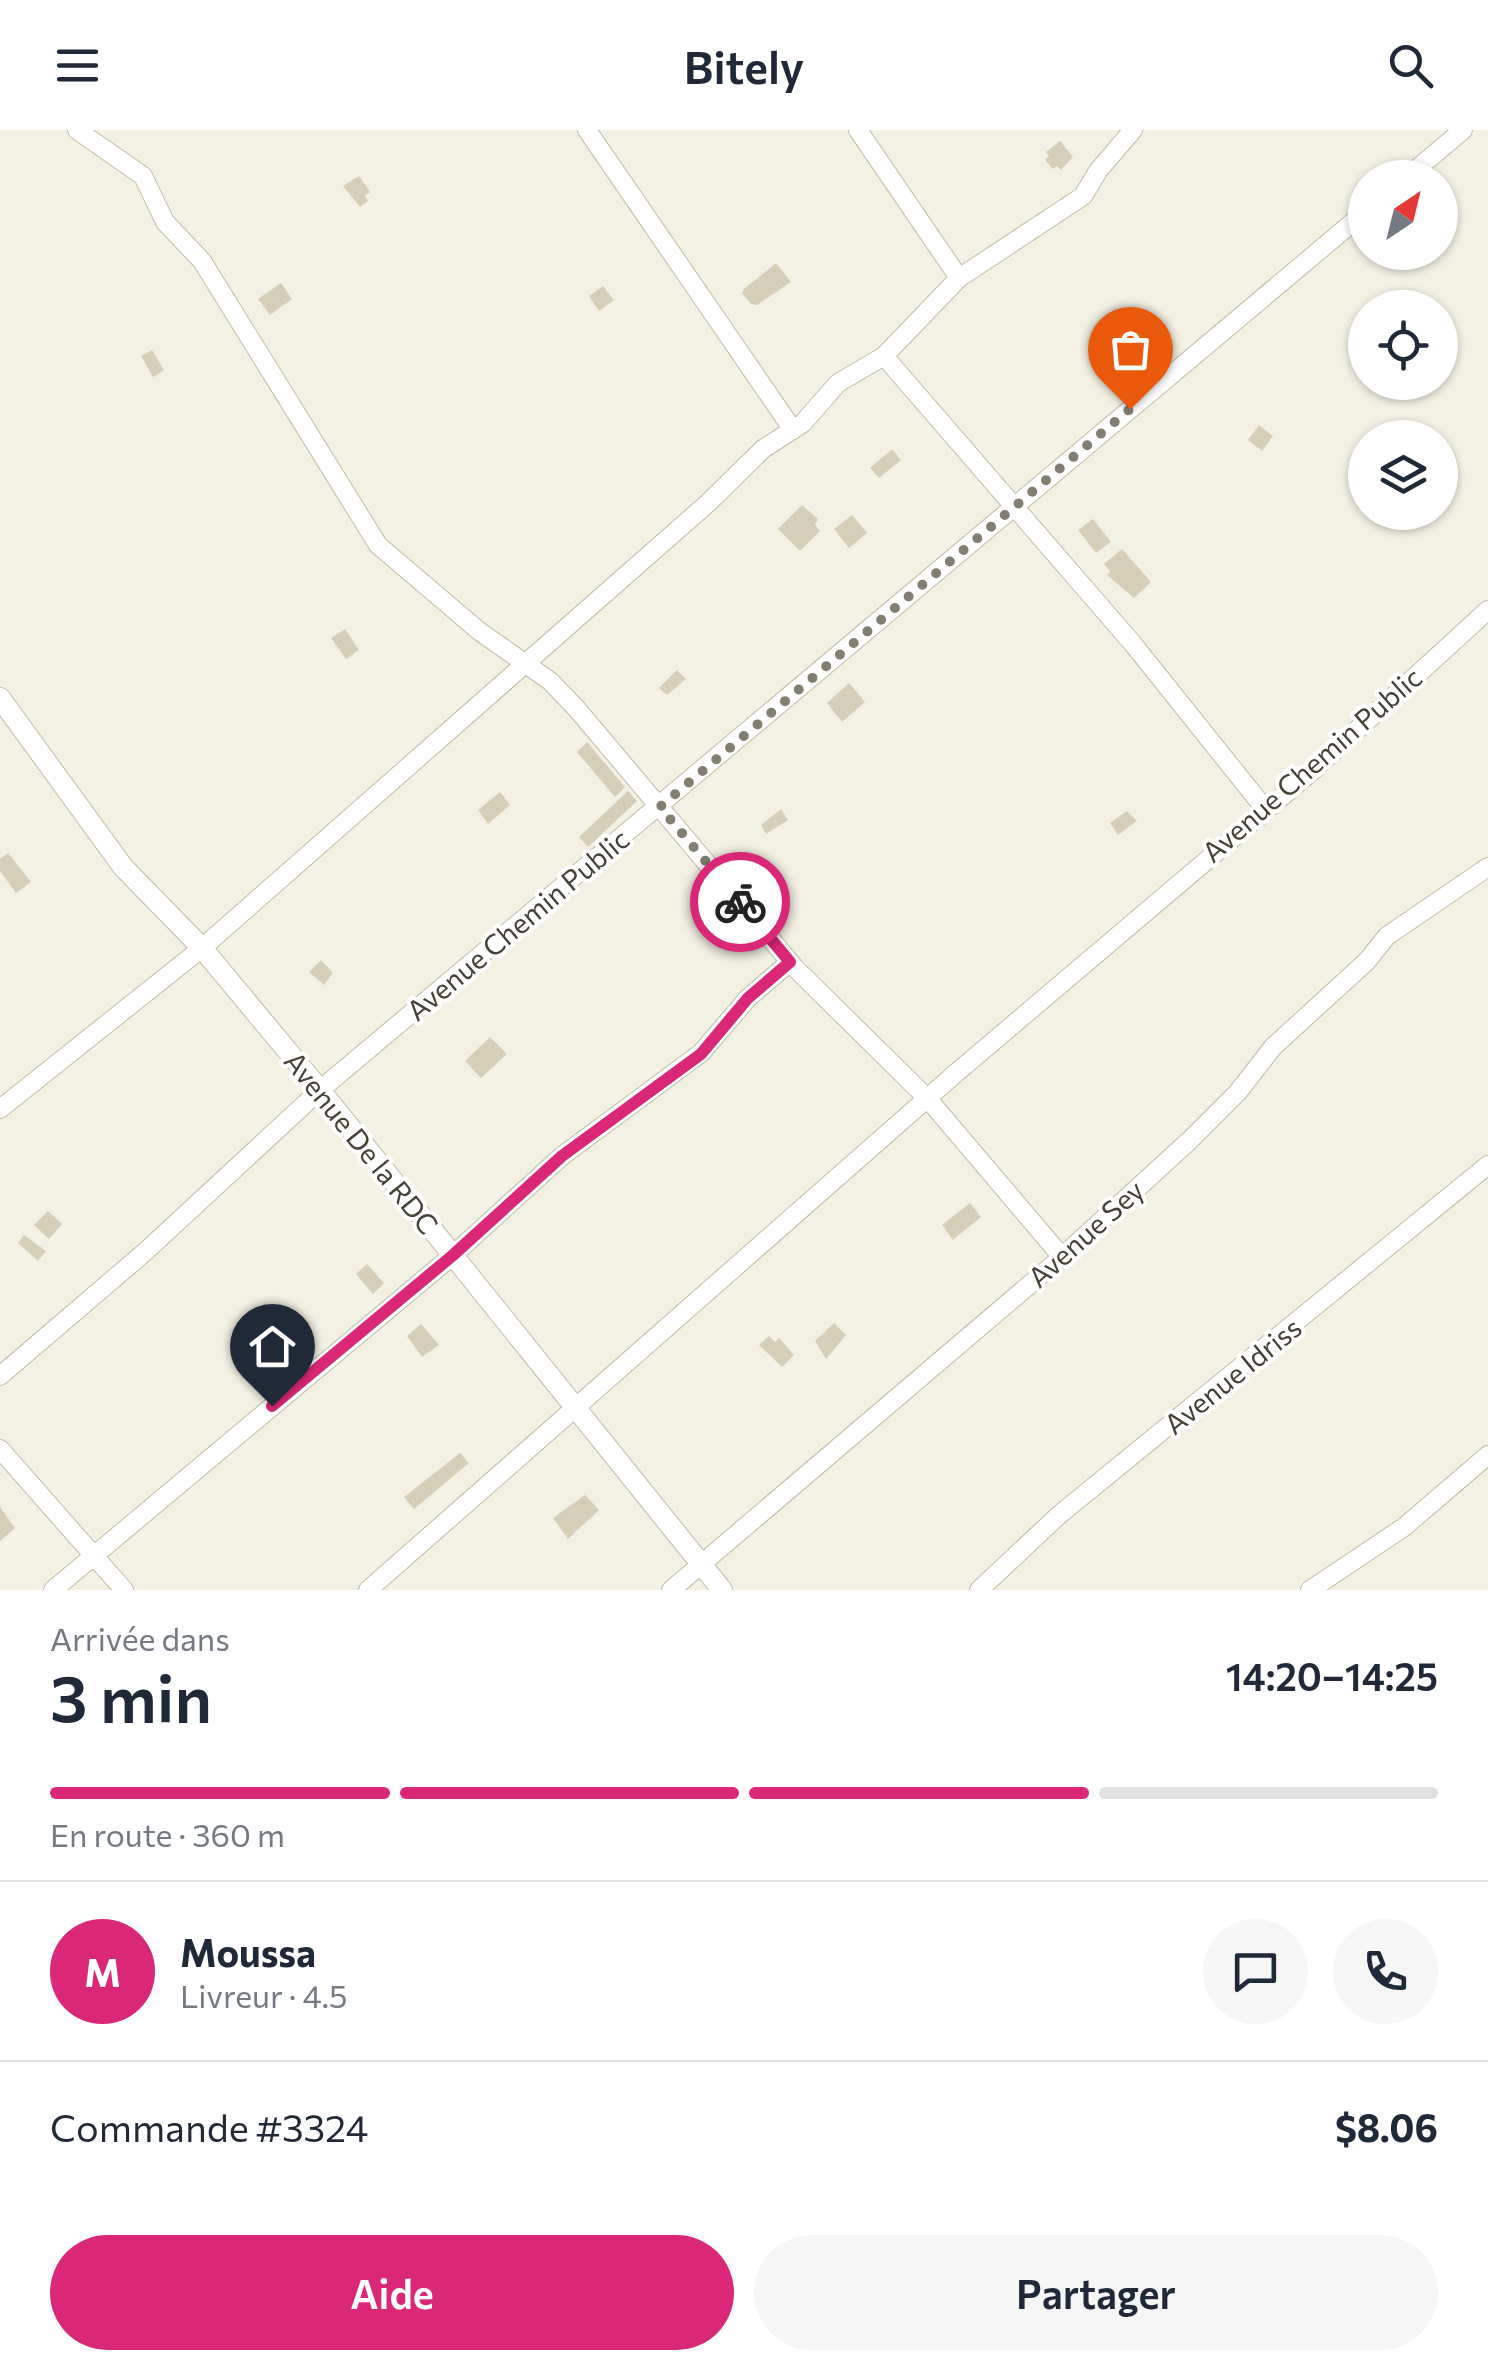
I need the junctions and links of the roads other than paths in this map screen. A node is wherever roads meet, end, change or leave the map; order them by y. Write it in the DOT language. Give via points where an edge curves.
graph roads {
  1 [pos="77,130"];
  2 [pos="588,130"];
  3 [pos="858,130"];
  4 [pos="1132,130"];
  5 [pos="1462,130"];
  6 [pos="1427,160"];
  7 [pos="1348,226"];
  8 [pos="959,278"];
  9 [pos="884,356"];
  10 [pos="792,430"];
  11 [pos="1012,508"];
  12 [pos="1488,610"];
  13 [pos="526,664"];
  14 [pos="0,698"];
  15 [pos="660,807"];
  16 [pos="1265,809"];
  17 [pos="1488,868"];
  18 [pos="202,948"];
  19 [pos="790,962"];
  20 [pos="320,1090"];
  21 [pos="928,1100"];
  22 [pos="0,1109"];
  23 [pos="1488,1165"];
  24 [pos="452,1256"];
  25 [pos="1062,1257"];
  26 [pos="0,1376"];
  27 [pos="576,1407"];
  28 [pos="0,1449"];
  29 [pos="1488,1455"];
  30 [pos="93,1557"];
  31 [pos="701,1564"];
  32 [pos="54,1590"];
  33 [pos="124,1590"];
  34 [pos="368,1590"];
  35 [pos="671,1590"];
  36 [pos="722,1590"];
  37 [pos="979,1590"];
  38 [pos="1310,1590"];
  1 -- 13 [label="street" via="143,176 165,222 202,260 378,545"];
  2 -- 10 [label="street"];
  3 -- 8 [label="street"];
  4 -- 8 [label="street" via="1084,196"];
  5 -- 6 [label="street"];
  7 -- 11 [label="street, Avenue Chemin Public"];
  8 -- 9 [label="street"];
  9 -- 10 [label="street" via="838,383"];
  9 -- 11 [label="street"];
  10 -- 13 [label="street"];
  11 -- 15 [label="street, Avenue Chemin Public"];
  11 -- 16 [label="street" via="1133,644"];
  12 -- 16 [label="street, Avenue Chemin Public"];
  13 -- 15 [label="street" via="576,708"];
  13 -- 18 [label="street"];
  14 -- 18 [label="street, Avenue De la RDC" via="123,867"];
  15 -- 19 [label="street"];
  15 -- 20 [label="street, Avenue Chemin Public"];
  16 -- 21 [label="street, Avenue Chemin Public"];
  17 -- 25 [label="street, Avenue Sey" via="1387,936 1273,1046 1190,1140"];
  18 -- 20 [label="street, Avenue De la RDC"];
  18 -- 22 [label="street"];
  19 -- 21 [label="street"];
  19 -- 24 [label="street" via="748,998 701,1054 562,1156"];
  20 -- 24 [label="street, Avenue De la RDC"];
  20 -- 26 [label="street, Avenue Chemin Public"];
  21 -- 25 [label="street"];
  21 -- 27 [label="street, Avenue Chemin Public"];
  23 -- 37 [label="street, Avenue Idriss" via="1059,1515"];
  24 -- 27 [label="street, Avenue De la RDC"];
  24 -- 30 [label="street"];
  25 -- 31 [label="street, Avenue Sey"];
  27 -- 31 [label="street, Avenue De la RDC"];
  27 -- 34 [label="street, Avenue Chemin Public"];
  28 -- 30 [label="street"];
  29 -- 38 [label="street" via="1404,1527"];
  30 -- 32 [label="street"];
  30 -- 33 [label="street"];
  31 -- 35 [label="street, Avenue Sey"];
  31 -- 36 [label="street, Avenue De la RDC"];
}
